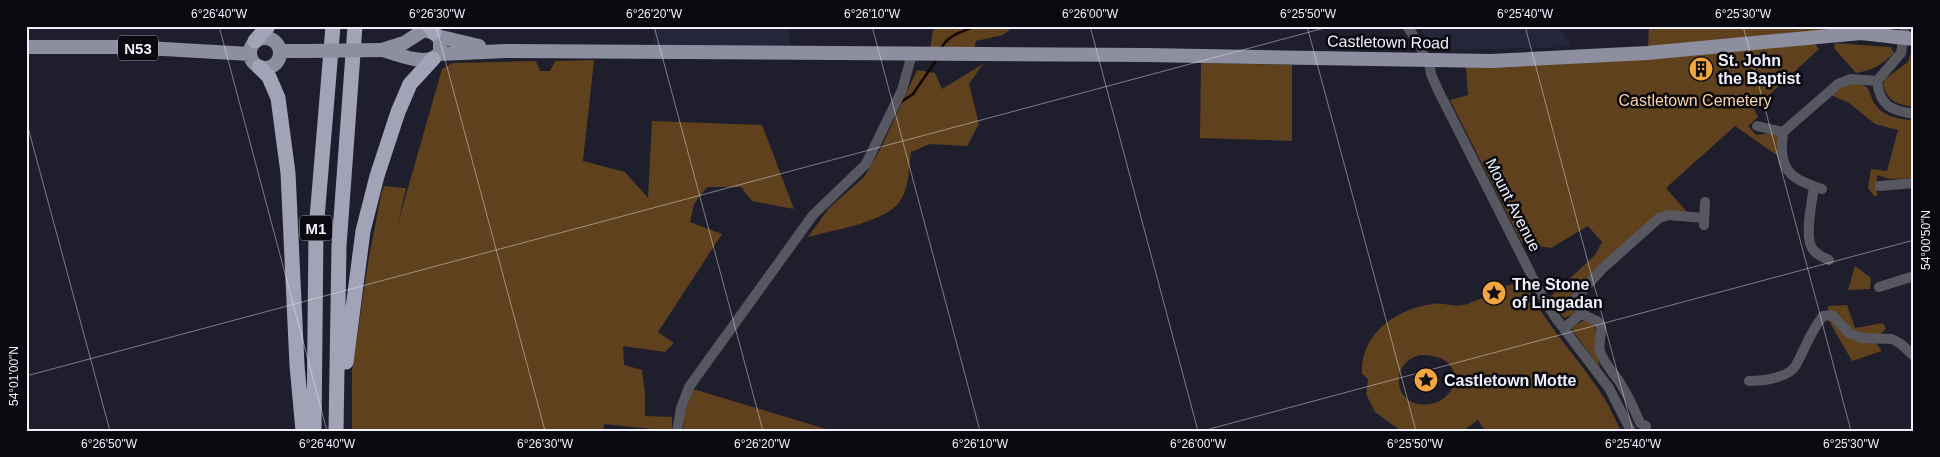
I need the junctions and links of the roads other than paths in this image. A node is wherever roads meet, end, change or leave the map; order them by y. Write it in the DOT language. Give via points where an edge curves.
graph roads {
  1 [pos="268,26"];
  2 [pos="333,26"];
  3 [pos="355,26"];
  4 [pos="1407,26"];
  5 [pos="433,32"];
  6 [pos="1907,34"];
  7 [pos="414,36"];
  8 [pos="26,47"];
  9 [pos="252,47"];
  10 [pos="382,50"];
  11 [pos="281,51"];
  12 [pos="499,51"];
  13 [pos="912,54"];
  14 [pos="430,58"];
  15 [pos="1427,61"];
  16 [pos="259,67"];
  17 [pos="1877,80"];
  18 [pos="1914,114"];
  19 [pos="1757,126"];
  20 [pos="1783,132"];
  21 [pos="1914,183"];
  22 [pos="1880,186"];
  23 [pos="1705,202"];
  24 [pos="1829,260"];
  25 [pos="1914,276"];
  26 [pos="1879,287"];
  27 [pos="1581,314"];
  28 [pos="1564,328"];
  29 [pos="1914,356"];
  30 [pos="1749,381"];
  31 [pos="1646,426"];
  32 [pos="303,431"];
  33 [pos="314,431"];
  34 [pos="336,431"];
  35 [pos="344,431"];
  36 [pos="677,431"];
  37 [pos="1631,431"];
  1 -- 9 [label="highway"];
  2 -- 33 [label="highway, M1" via="316,230"];
  3 -- 34 [label="highway, M1" via="339,246"];
  4 -- 15 [label="street, Mount Avenue"];
  5 -- 7 [label="main road" via="424,30"];
  5 -- 12 [label="main road, Castletown Road"];
  5 -- 14 [label="main road" via="441,44"];
  6 -- 15 [label="main road, Castletown Road" via="1860,33 1647,53"];
  6 -- 17 [label="street" via="1901,53"];
  7 -- 10 [label="main road"];
  7 -- 14 [label="main road" via="410,48"];
  8 -- 9 [label="main road, N53"];
  9 -- 11 [label="main road, N53" via="264,37 274,40"];
  9 -- 16 [label="main road" via="253,62"];
  10 -- 11 [label="main road, bridge"];
  10 -- 14 [label="main road, Castletown Road"];
  11 -- 16 [label="main road" via="274,66"];
  12 -- 13 [label="main road, Castletown Road"];
  12 -- 14 [label="main road, Castletown Road"];
  13 -- 15 [label="main road, Castletown Road"];
  13 -- 36 [label="street" via="902,90 866,164 813,215 689,387"];
  14 -- 35 [label="highway" via="410,84 398,112 363,231 346,352"];
  15 -- 28 [label="street, Mount Avenue" via="1460,135 1542,294"];
  16 -- 32 [label="highway" via="269,76 278,98 288,173"];
  17 -- 18 [label="street" via="1885,104"];
  17 -- 20 [label="street" via="1852,79 1838,84"];
  19 -- 20 [label="street"];
  20 -- 24 [label="street" via="1784,166 1791,176 1818,188 1809,234 1810,246"];
  21 -- 22 [label="street"];
  23 -- 27 [label="street" via="1704,222 1669,215 1659,218 1584,287 1577,297"];
  25 -- 26 [label="street"];
  27 -- 28 [label="street"];
  27 -- 31 [label="street" via="1598,322 1601,327 1600,351 1632,403 1640,423"];
  28 -- 37 [label="street, Mount Avenue" via="1608,388"];
  29 -- 30 [label="street" via="1892,339 1861,338 1849,332 1832,315 1823,316 1812,330 1796,367 1771,380"];
}
